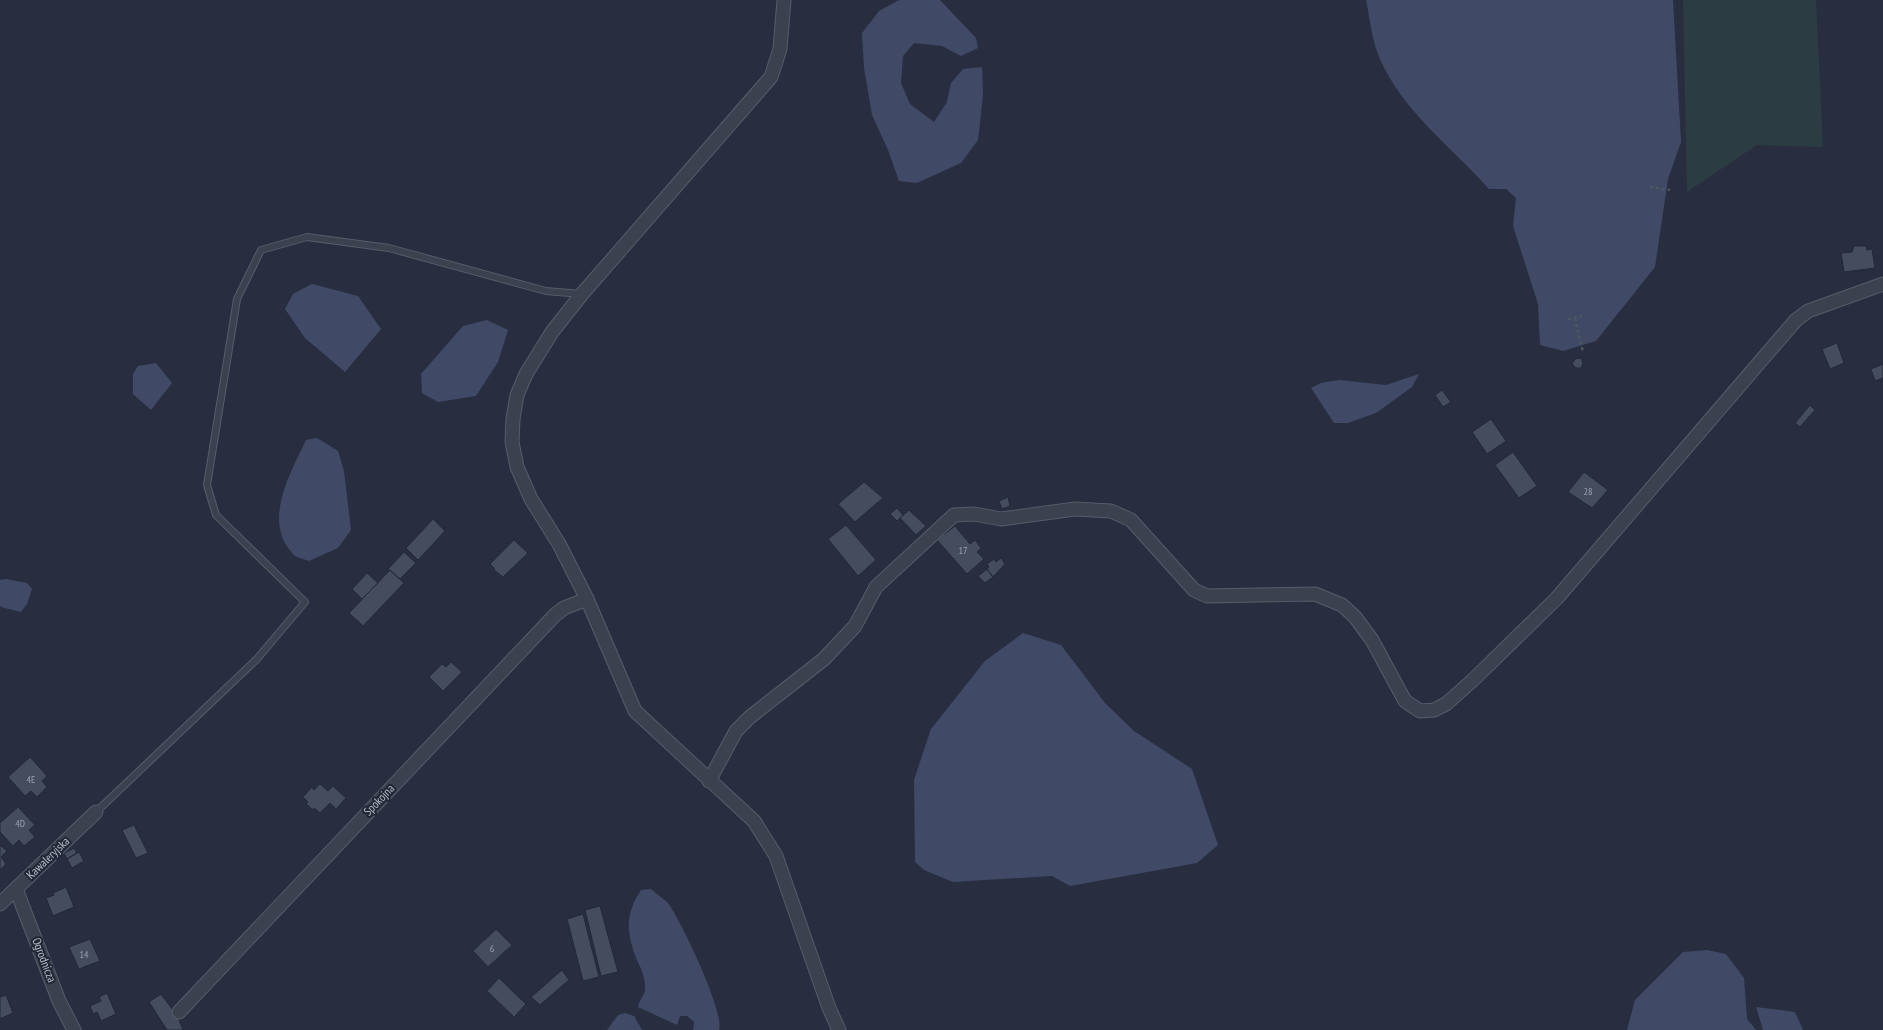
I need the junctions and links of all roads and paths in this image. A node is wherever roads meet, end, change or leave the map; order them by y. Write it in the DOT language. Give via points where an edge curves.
graph roads {
  1 [pos="784,0"];
  2 [pos="1650,187"];
  3 [pos="1670,190"];
  4 [pos="1883,284"];
  5 [pos="582,294"];
  6 [pos="1582,316"];
  7 [pos="1575,318"];
  8 [pos="1568,319"];
  9 [pos="1583,352"];
  10 [pos="587,599"];
  11 [pos="709,781"];
  12 [pos="96,812"];
  13 [pos="16,889"];
  14 [pos="0,904"];
  15 [pos="179,1012"];
  16 [pos="74,1030"];
  17 [pos="839,1030"];
  1 -- 5 [label="street" via="780,49 771,77"];
  2 -- 3 [label="path"];
  4 -- 11 [label="street" via="1808,311 1796,320 1557,598 1473,680 1434,710 1420,711 1406,701 1372,640 1355,617 1342,605 1315,594 1207,596 1194,590 1132,520 1111,511 1075,509 1000,519 974,514 954,516 876,587 855,626 824,658 736,731"];
  5 -- 10 [label="street" via="552,332 526,374 517,395 512,442 517,467 531,499 559,544"];
  5 -- 12 [label="lane" via="546,291 389,248 307,238 261,250 237,299 208,485 216,515 305,602 257,659"];
  6 -- 7 [label="path"];
  7 -- 8 [label="path"];
  7 -- 9 [label="path"];
  10 -- 11 [label="street" via="635,711"];
  10 -- 15 [label="street, Spokojna" via="564,608 555,615"];
  11 -- 17 [label="street" via="754,821 776,856"];
  12 -- 13 [label="street, Kawaleryjska"];
  13 -- 14 [label="street, Kawaleryjska"];
  13 -- 16 [label="street, Ogrodnicza"];
}
